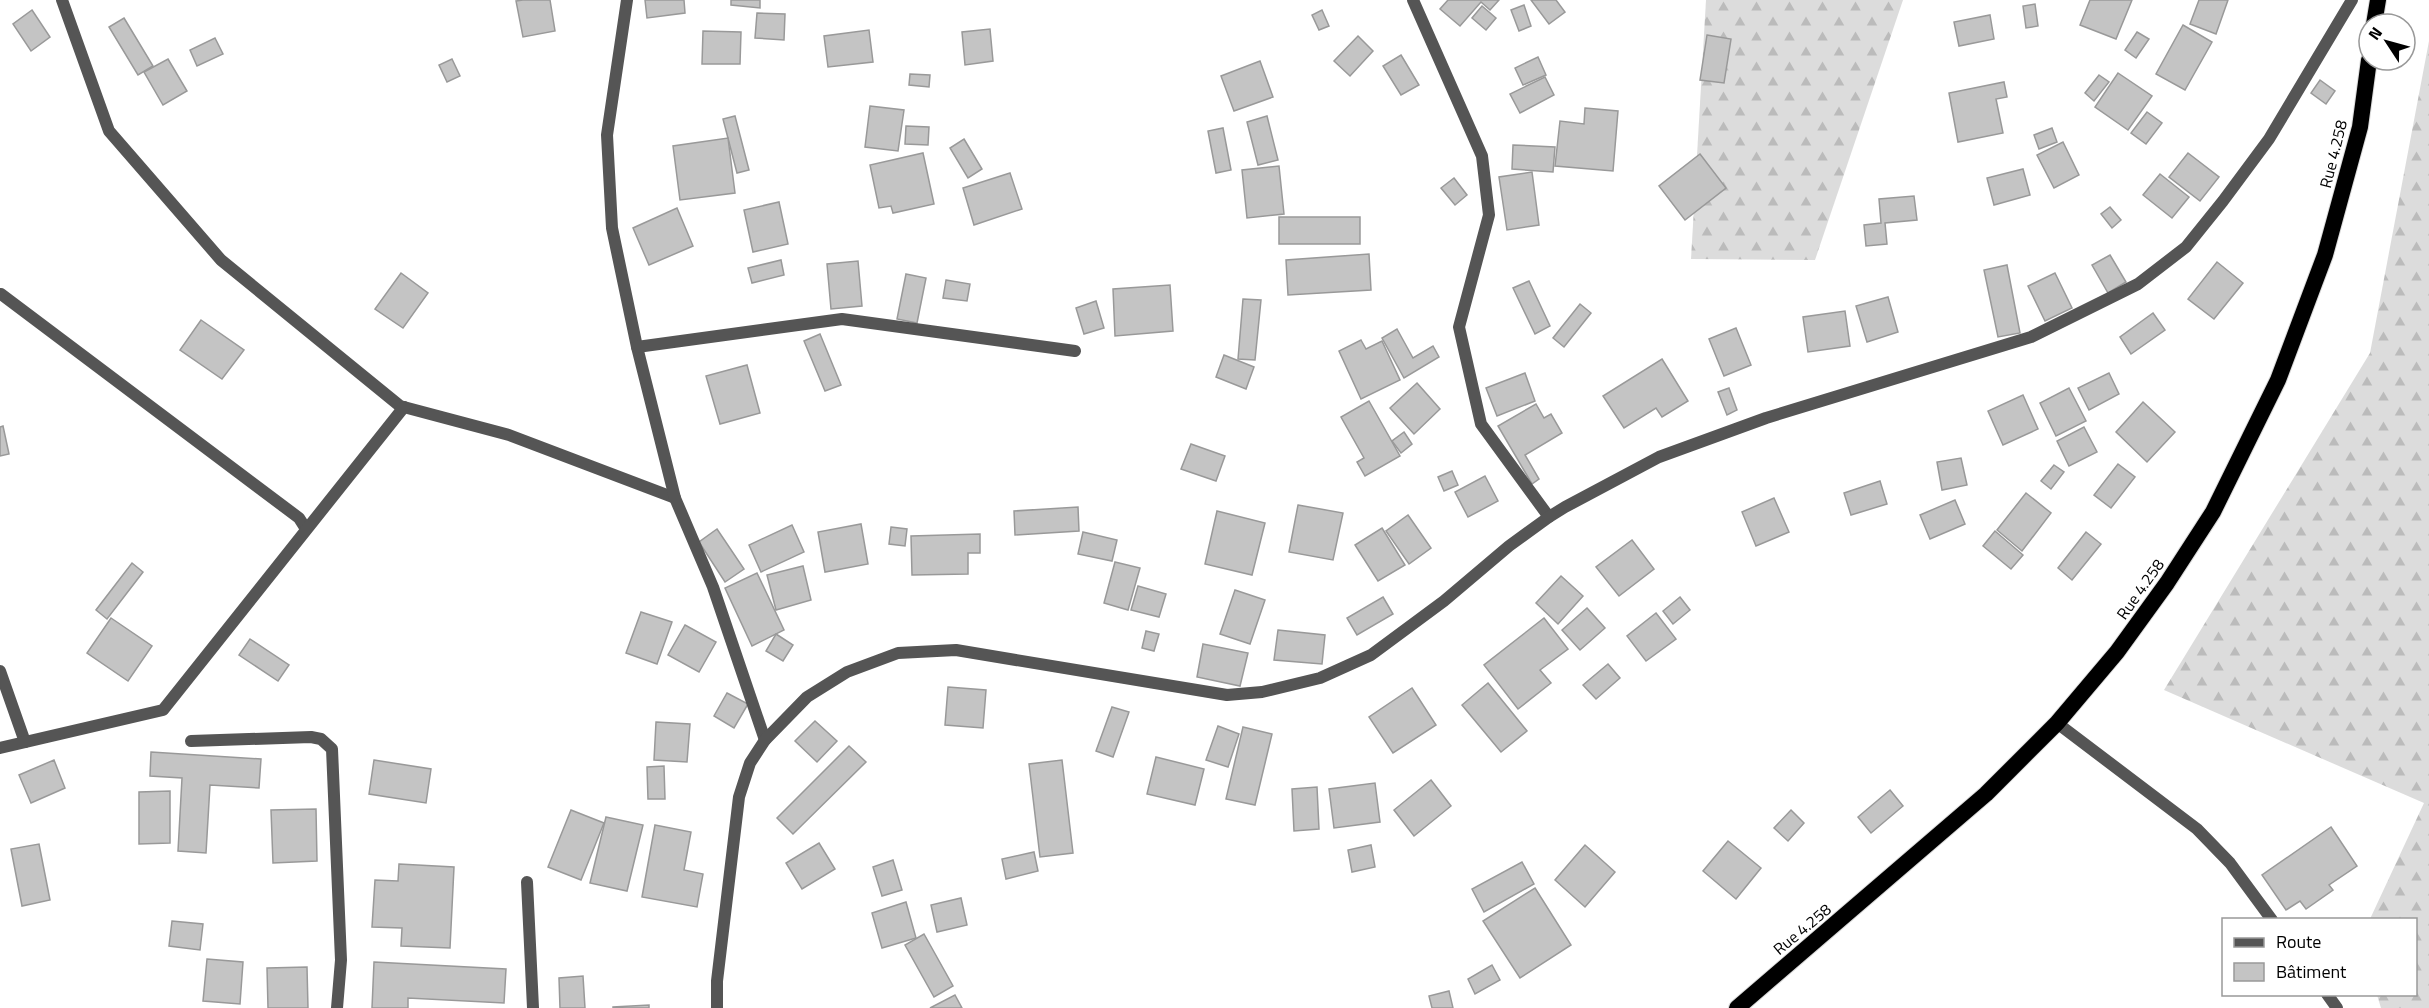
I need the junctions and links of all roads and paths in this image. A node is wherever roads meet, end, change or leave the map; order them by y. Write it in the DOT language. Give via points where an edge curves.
graph roads {
  1 [pos="62,0"];
  2 [pos="627,0"];
  3 [pos="1413,0"];
  4 [pos="2352,0"];
  5 [pos="2367,72"];
  6 [pos="1,294"];
  7 [pos="637,347"];
  8 [pos="1075,351"];
  9 [pos="404,407"];
  10 [pos="675,498"];
  11 [pos="1549,518"];
  12 [pos="306,529"];
  13 [pos="0,671"];
  14 [pos="2056,723"];
  15 [pos="765,740"];
  16 [pos="191,741"];
  17 [pos="25,742"];
  18 [pos="0,748"];
  19 [pos="527,882"];
  20 [pos="2271,918"];
  21 [pos="337,1008"];
  22 [pos="532,1008"];
  23 [pos="717,1008"];
  24 [pos="1737,1008"];
  1 -- 9 [label="street" via="109,131 221,260"];
  2 -- 7 [label="street" via="607,135 612,228"];
  3 -- 11 [label="street" via="1482,156 1489,215 1458,327 1481,424"];
  4 -- 11 [label="street" via="2269,139 2223,201 2186,247 2138,284 2031,337 1766,418 1659,457"];
  5 -- 14 [label="highway, Rue 4.258" via="2360,127 2325,255 2278,380 2213,512 2117,652"];
  6 -- 12 [label="street" via="299,518"];
  7 -- 8 [label="street" via="843,319"];
  7 -- 10 [label="street"];
  9 -- 10 [label="street" via="509,435"];
  9 -- 12 [label="street"];
  10 -- 15 [label="street" via="713,587"];
  11 -- 15 [label="street" via="1371,655 1320,678 1262,692 1227,695 956,650 898,652 847,672 807,697"];
  12 -- 17 [label="street" via="163,710"];
  13 -- 17 [label="street"];
  14 -- 20 [label="street" via="2197,829 2230,863"];
  14 -- 24 [label="highway, Rue 4.258" via="1986,794"];
  15 -- 23 [label="street" via="750,763 740,797"];
  16 -- 21 [label="street" via="311,737 321,739 332,749 341,960"];
  17 -- 18 [label="street"];
  19 -- 22 [label="street"];
}
